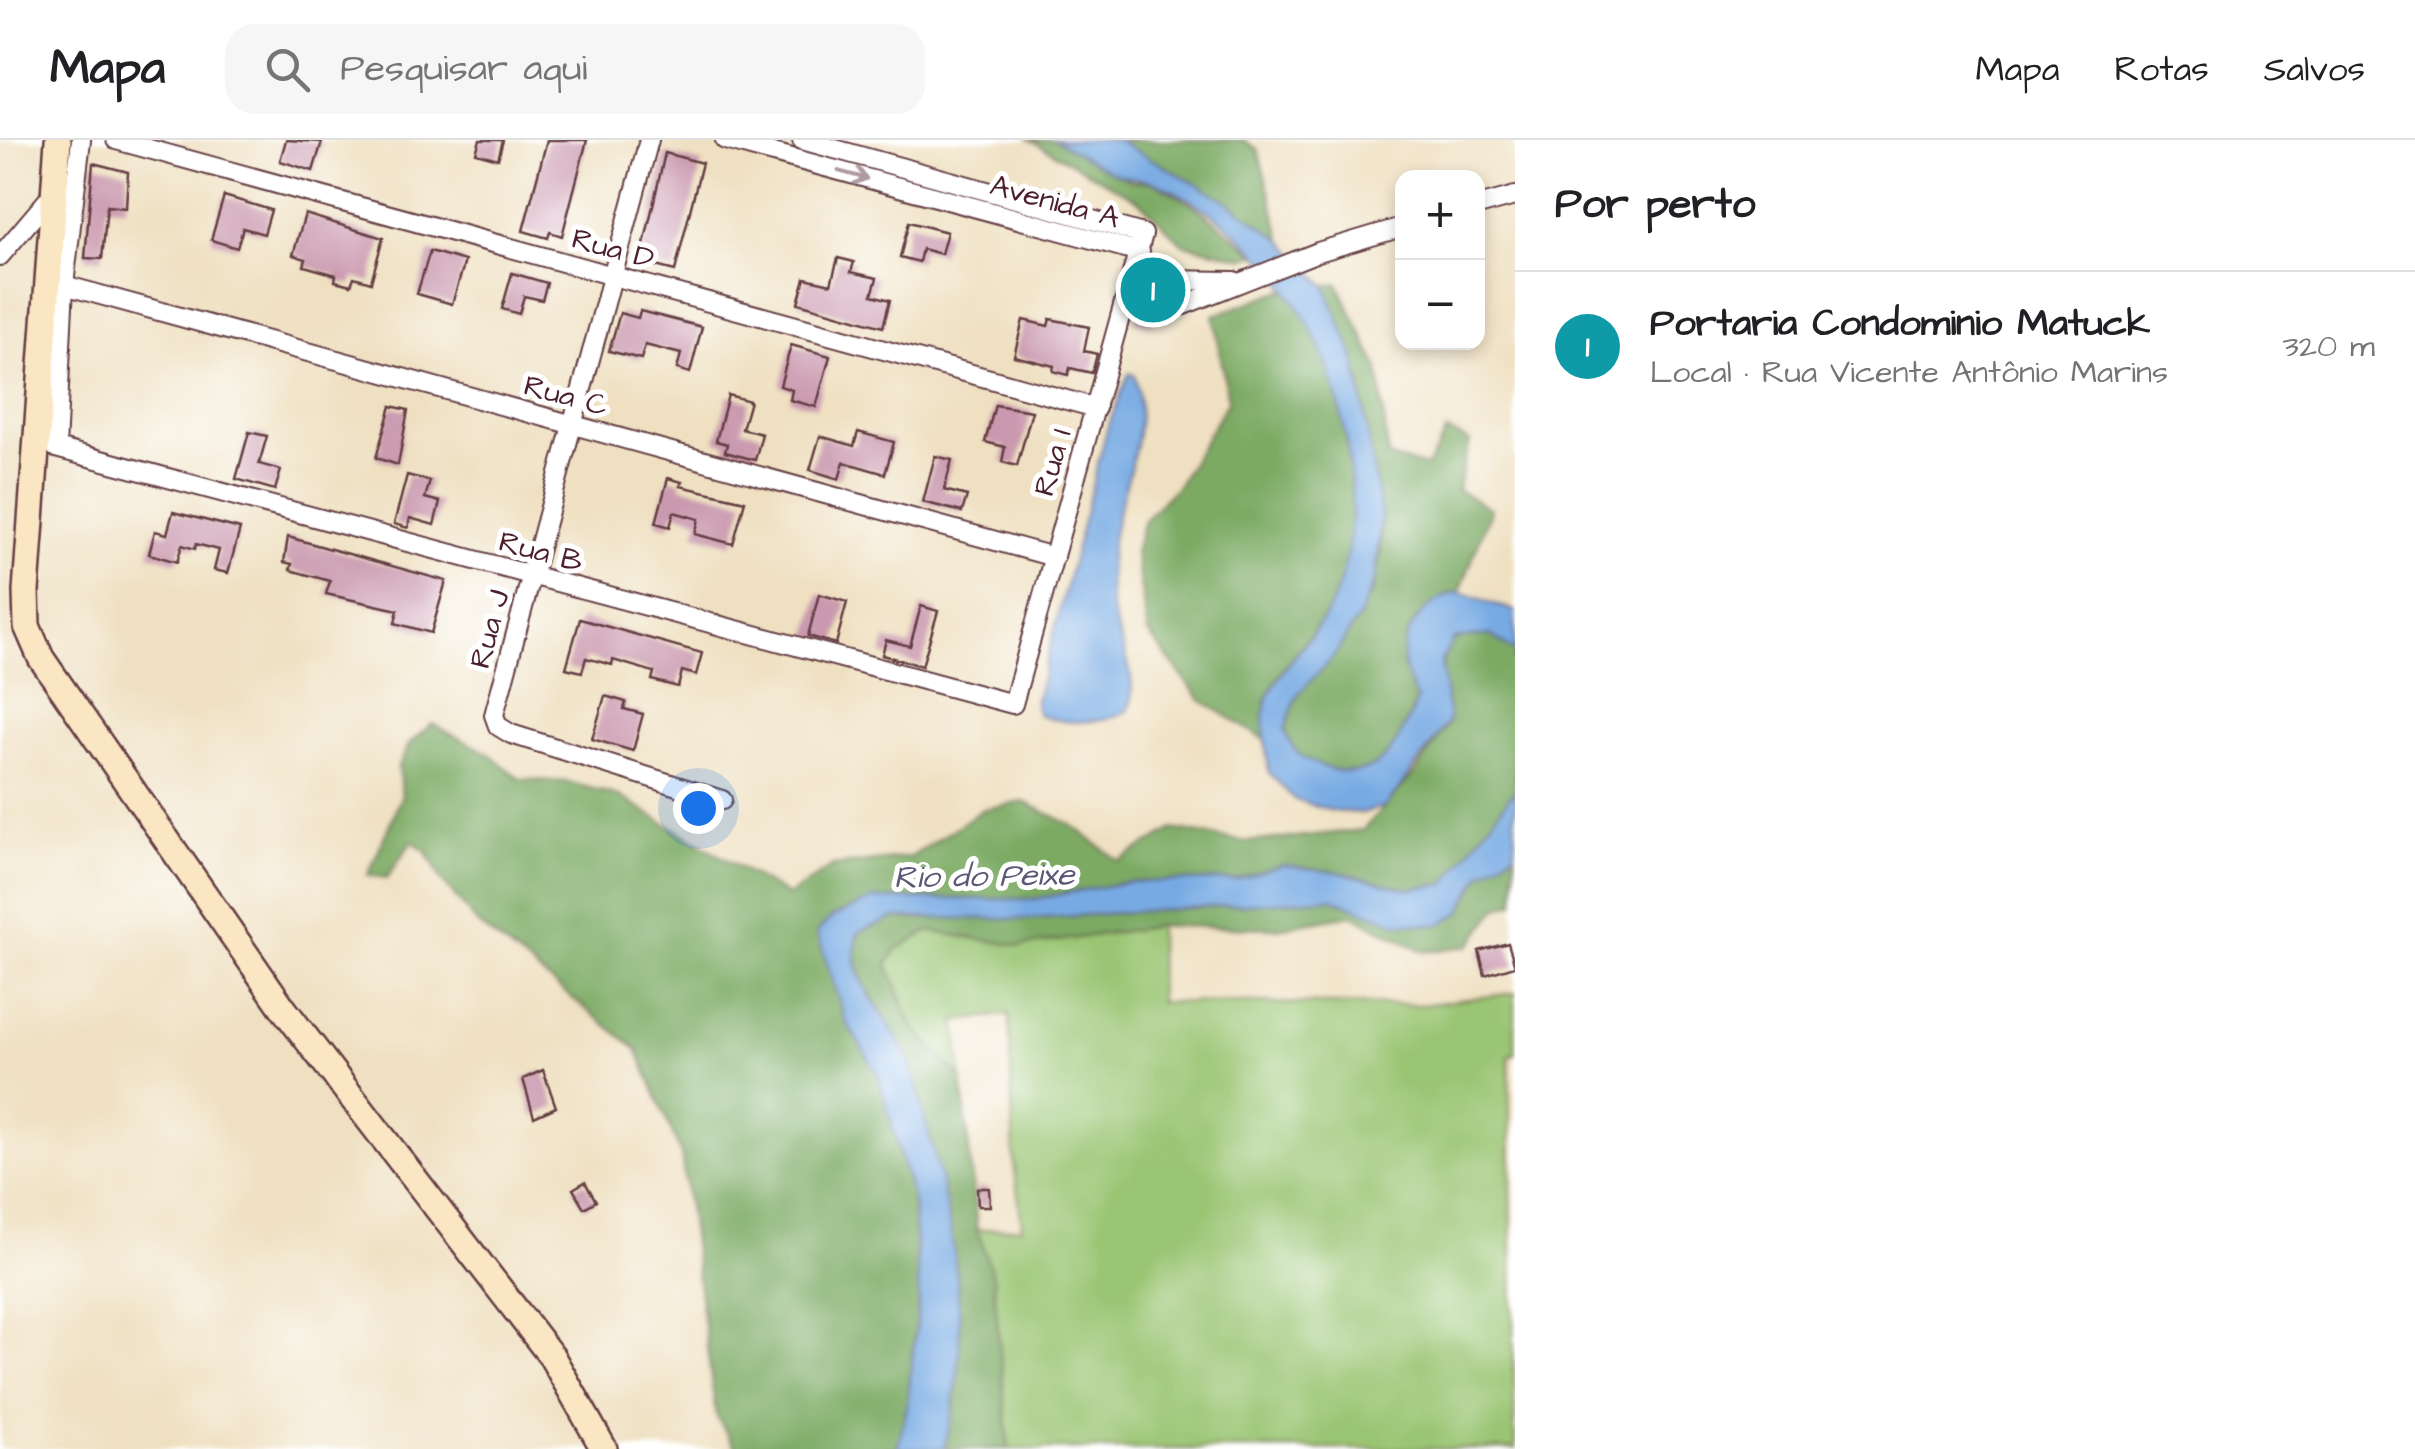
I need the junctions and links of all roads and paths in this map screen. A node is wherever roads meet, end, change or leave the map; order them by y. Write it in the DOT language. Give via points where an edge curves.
graph roads {
  1 [pos="58,140"];
  2 [pos="81,140"];
  3 [pos="116,140"];
  4 [pos="649,140"];
  5 [pos="725,140"];
  6 [pos="802,140"];
  7 [pos="941,178"];
  8 [pos="51,196"];
  9 [pos="1515,196"];
  10 [pos="936,198"];
  11 [pos="1485,204"];
  12 [pos="1395,229"];
  13 [pos="1141,243"];
  14 [pos="0,256"];
  15 [pos="612,276"];
  16 [pos="1244,279"];
  17 [pos="64,285"];
  18 [pos="1145,290"];
  19 [pos="1096,408"];
  20 [pos="572,425"];
  21 [pos="1054,557"];
  22 [pos="531,577"];
  23 [pos="1012,704"];
  24 [pos="722,800"];
  25 [pos="604,1449"];
  1 -- 8 [label="street"];
  2 -- 17 [label="street"];
  3 -- 15 [label="street, Rua D"];
  4 -- 15 [label="street, Rua J"];
  5 -- 10 [label="street, Avenida A, one-way"];
  6 -- 7 [label="street, Avenida A"];
  7 -- 10 [label="street"];
  7 -- 13 [label="street, Avenida A"];
  8 -- 14 [label="street"];
  8 -- 25 [label="street" via="26,592 28,626 41,658 283,1008 552,1357"];
  9 -- 11 [label="street"];
  10 -- 13 [label="street, Avenida A"];
  12 -- 16 [label="street"];
  13 -- 18 [label="street, Rua I"];
  15 -- 19 [label="street, Rua D"];
  15 -- 20 [label="street, Rua J"];
  16 -- 18 [label="street"];
  16 -- 18 [label="street" via="1181,306"];
  17 -- 20 [label="street, Rua C"];
  17 -- 22 [label="street, Rua B" via="56,448"];
  18 -- 19 [label="street, Rua I"];
  19 -- 21 [label="street, Rua I"];
  20 -- 21 [label="street, Rua C"];
  20 -- 22 [label="street, Rua J"];
  21 -- 23 [label="street, Rua I"];
  22 -- 23 [label="street, Rua B"];
  22 -- 24 [label="street, Rua J" via="494,715 498,726"];
}
